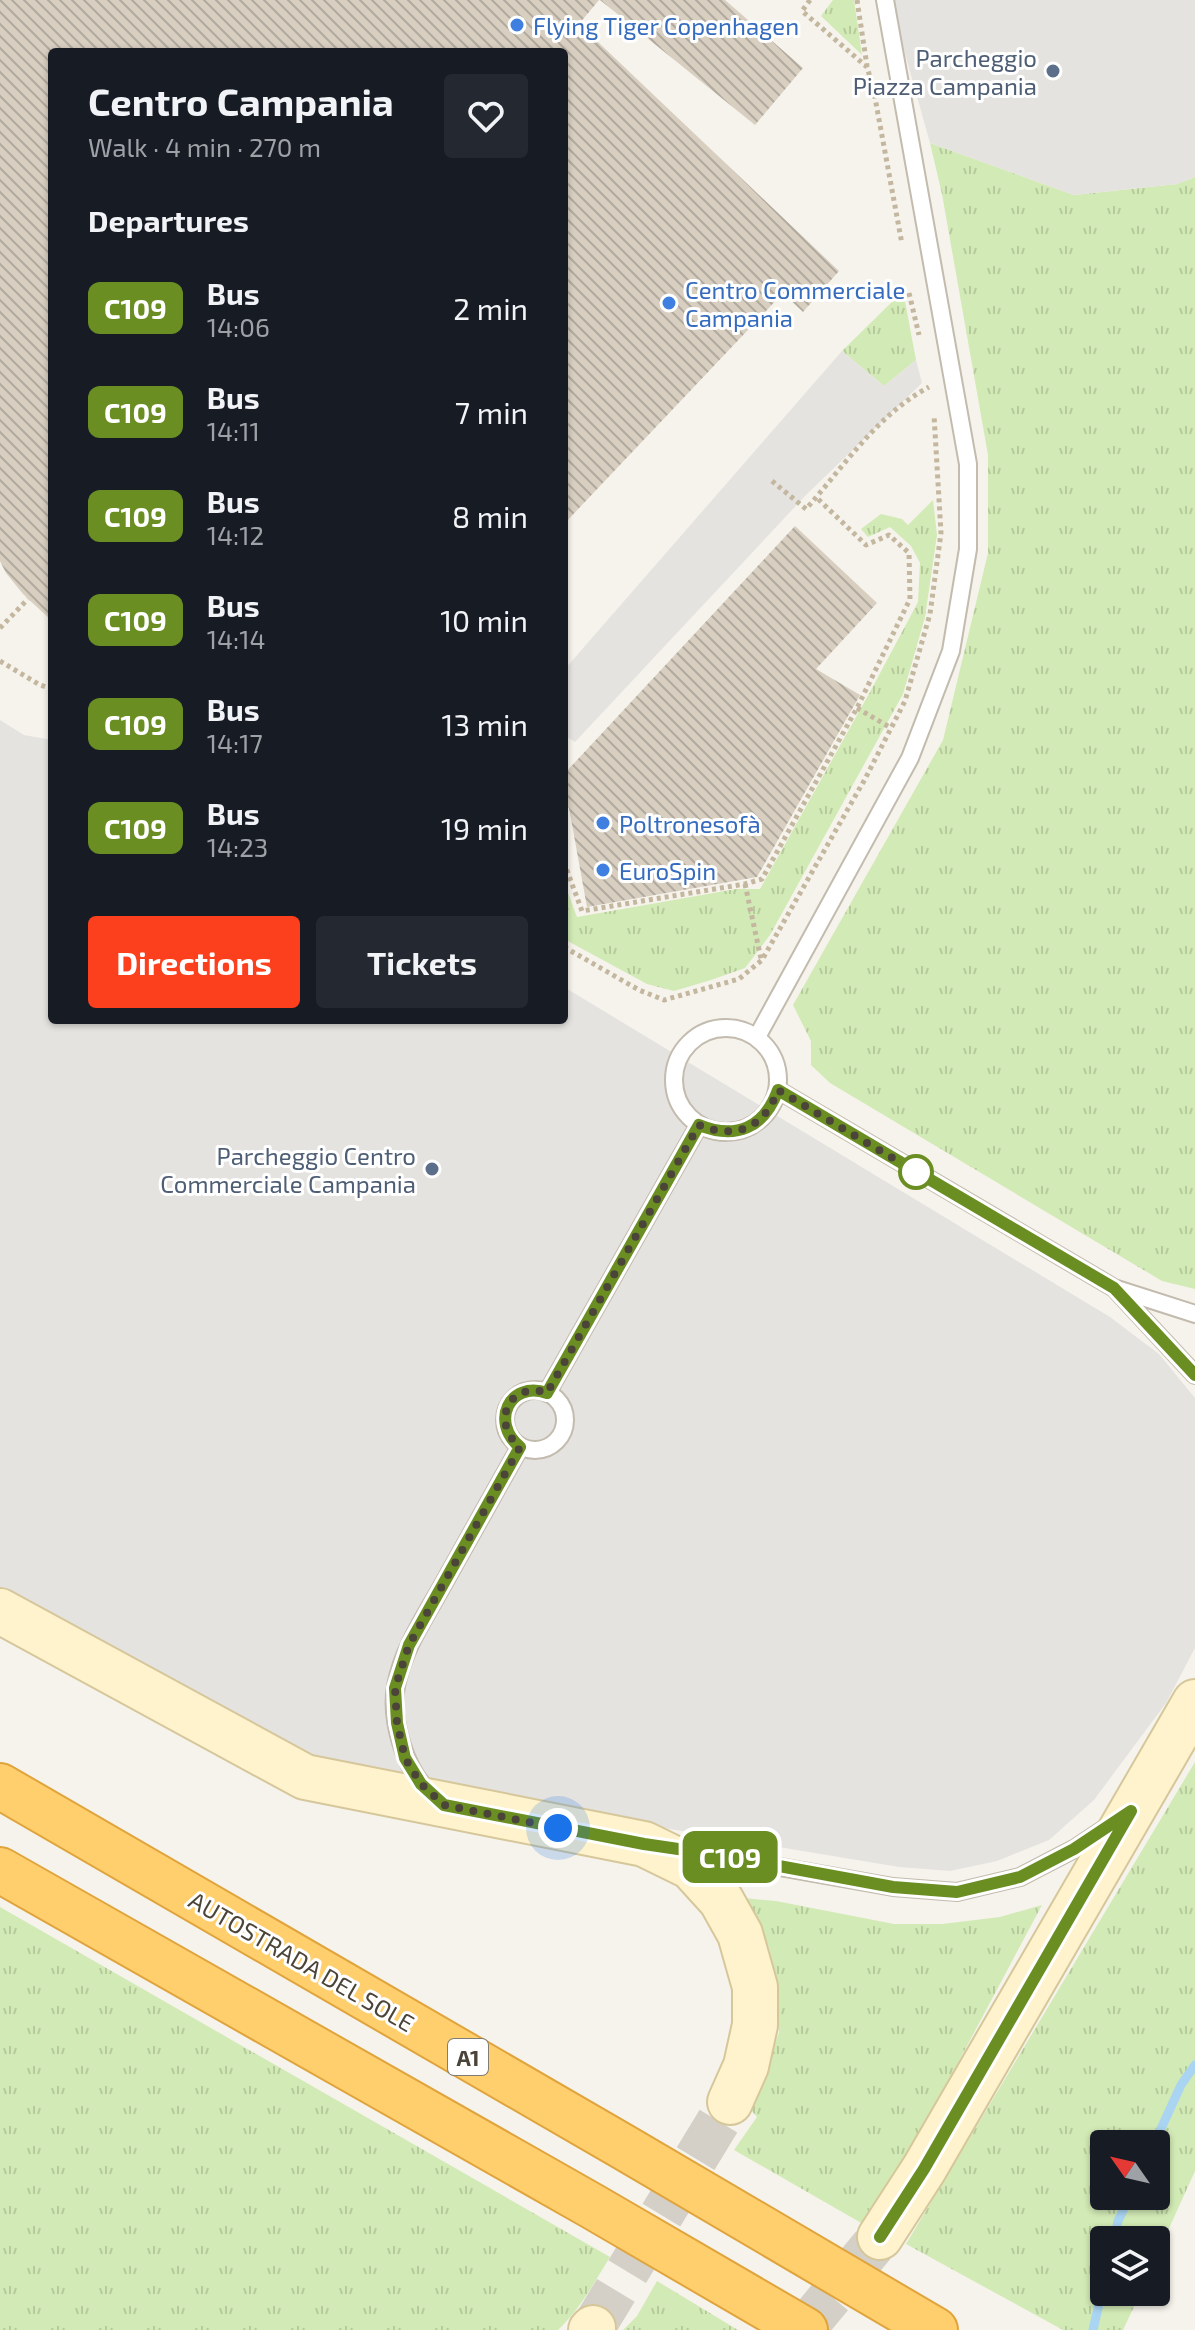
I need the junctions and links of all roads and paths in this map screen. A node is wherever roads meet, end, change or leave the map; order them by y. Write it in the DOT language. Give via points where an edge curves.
graph roads {
  1 [pos="810,0"];
  2 [pos="857,0"];
  3 [pos="885,0"];
  4 [pos="867,67"];
  5 [pos="902,244"];
  6 [pos="909,293"];
  7 [pos="921,346"];
  8 [pos="926,373"];
  9 [pos="929,387"];
  10 [pos="931,397"];
  11 [pos="933,407"];
  12 [pos="772,481"];
  13 [pos="816,497"];
  14 [pos="28,599"];
  15 [pos="0,628"];
  16 [pos="0,661"];
  17 [pos="48,688"];
  18 [pos="857,708"];
  19 [pos="891,728"];
  20 [pos="568,873"];
  21 [pos="745,884"];
  22 [pos="568,949"];
  23 [pos="762,960"];
  24 [pos="757,1037"];
  25 [pos="778,1090"];
  26 [pos="699,1125"];
  27 [pos="1114,1288"];
  28 [pos="1195,1314"];
  29 [pos="1195,1375"];
  30 [pos="547,1393"];
  31 [pos="520,1447"];
  32 [pos="0,1611"];
  33 [pos="1195,1702"];
  34 [pos="0,1786"];
  35 [pos="444,1805"];
  36 [pos="1131,1811"];
  37 [pos="644,1844"];
  38 [pos="0,1870"];
  39 [pos="730,2102"];
  40 [pos="880,2237"];
  41 [pos="805,2330"];
  42 [pos="935,2330"];
  1 -- 4 [label="path" via="802,11"];
  2 -- 4 [label="path"];
  3 -- 24 [label="lane" via="968,464 968,549 951,651 910,758"];
  4 -- 5 [label="path"];
  6 -- 7 [label="path"];
  8 -- 9 [label="path"];
  9 -- 10 [label="path"];
  9 -- 13 [label="path" via="871,432"];
  11 -- 19 [label="path" via="941,533 930,614 905,701"];
  12 -- 13 [label="path" via="806,509"];
  13 -- 18 [label="path" via="866,545 889,535 909,553 910,599"];
  14 -- 15 [label="path"];
  16 -- 17 [label="path"];
  18 -- 19 [label="path"];
  18 -- 21 [label="path" via="762,879"];
  19 -- 23 [label="path"];
  20 -- 21 [label="path" via="582,911"];
  21 -- 23 [label="path"];
  22 -- 23 [label="path" via="664,1000 739,979"];
  24 -- 25 [label="lane" via="776,1061"];
  24 -- 26 [label="lane" via="743,1029 711,1029 685,1047 677,1060 674,1089"];
  25 -- 26 [label="lane" via="772,1106 747,1128 714,1131"];
  25 -- 27 [label="lane"];
  26 -- 30 [label="lane"];
  27 -- 28 [label="lane"];
  27 -- 29 [label="lane"];
  30 -- 31 [label="lane" via="522,1393 509,1404 507,1433"];
  30 -- 31 [label="lane" via="562,1407 560,1436 538,1451"];
  31 -- 35 [label="lane" via="409,1645 395,1688 405,1758 421,1784"];
  32 -- 35 [label="street" via="305,1777"];
  33 -- 36 [label="street"];
  34 -- 42 [label="highway, AUTOSTRADA DEL SOLE / A1"];
  35 -- 37 [label="street"];
  36 -- 37 [label="lane" via="1020,1877 957,1892 893,1887"];
  36 -- 40 [label="street"];
  37 -- 39 [label="street" via="691,1867 721,1900 740,1934 755,1987 755,2025 746,2066"];
  38 -- 41 [label="highway"];
}
